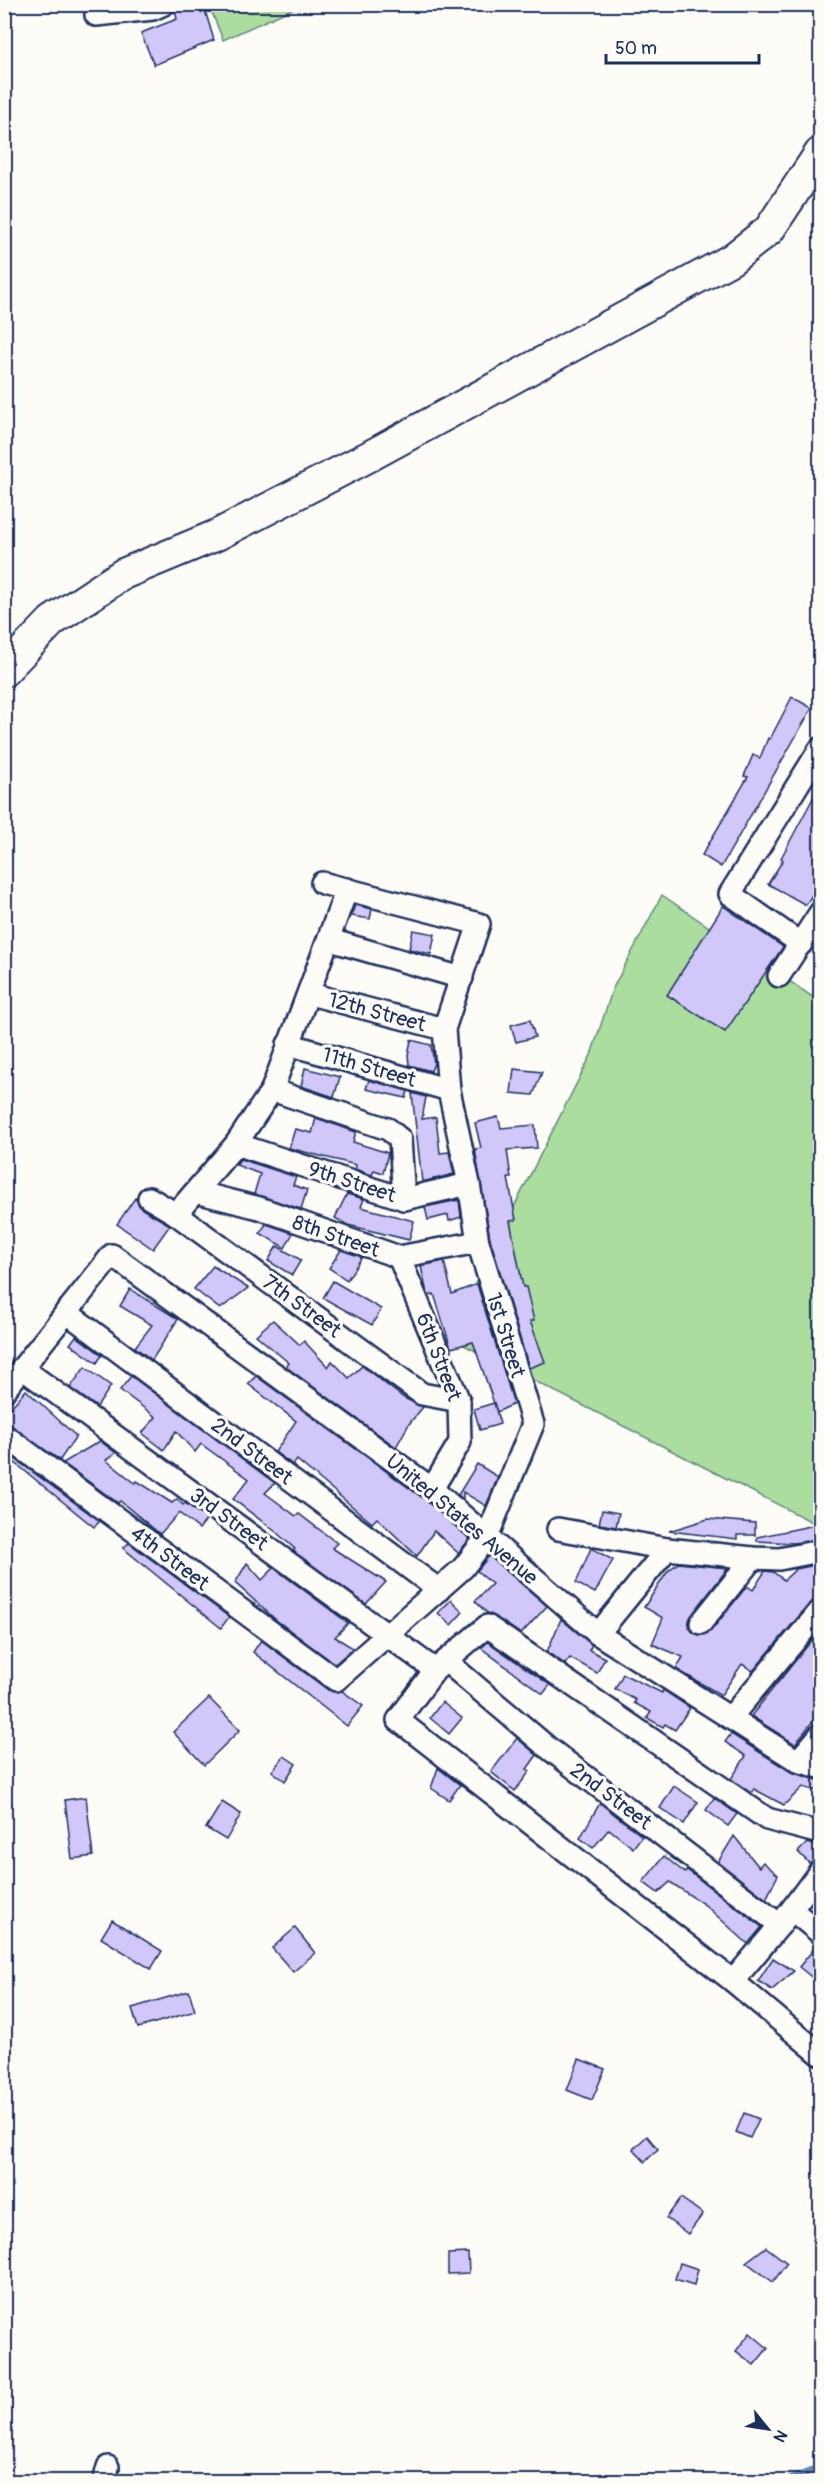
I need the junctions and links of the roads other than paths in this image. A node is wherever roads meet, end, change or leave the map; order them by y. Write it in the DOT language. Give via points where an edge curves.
graph roads {
  1 [pos="164,4"];
  2 [pos="97,10"];
  3 [pos="820,153"];
  4 [pos="4,670"];
  5 [pos="820,749"];
  6 [pos="322,883"];
  7 [pos="347,889"];
  8 [pos="820,913"];
  9 [pos="330,940"];
  10 [pos="801,944"];
  11 [pos="779,976"];
  12 [pos="462,978"];
  13 [pos="310,994"];
  14 [pos="444,1029"];
  15 [pos="288,1044"];
  16 [pos="272,1090"];
  17 [pos="449,1090"];
  18 [pos="236,1144"];
  19 [pos="469,1184"];
  20 [pos="196,1192"];
  21 [pos="150,1198"];
  22 [pos="404,1199"];
  23 [pos="176,1214"];
  24 [pos="478,1242"];
  25 [pos="399,1257"];
  26 [pos="66,1312"];
  27 [pos="22,1368"];
  28 [pos="4,1391"];
  29 [pos="459,1401"];
  30 [pos="4,1435"];
  31 [pos="432,1489"];
  32 [pos="558,1529"];
  33 [pos="487,1537"];
  34 [pos="667,1549"];
  35 [pos="820,1551"];
  36 [pos="753,1558"];
  37 [pos="439,1590"];
  38 [pos="820,1611"];
  39 [pos="701,1623"];
  40 [pos="598,1634"];
  41 [pos="389,1636"];
  42 [pos="441,1666"];
  43 [pos="336,1680"];
  44 [pos="730,1718"];
  45 [pos="820,1735"];
  46 [pos="798,1761"];
  47 [pos="820,1767"];
  48 [pos="820,1833"];
  49 [pos="820,1871"];
  50 [pos="786,1918"];
  51 [pos="820,1933"];
  52 [pos="733,1981"];
  53 [pos="820,2054"];
  1 -- 2 [label="street" via="153,9"];
  3 -- 4 [label="street" via="769,230 732,259 368,457 217,535 123,574 52,621"];
  5 -- 10 [label="street" via="730,894"];
  6 -- 7 [label="street"];
  7 -- 9 [label="street"];
  7 -- 12 [label="street, 1st Street" via="479,924"];
  8 -- 10 [label="street"];
  9 -- 12 [label="street"];
  9 -- 13 [label="street"];
  10 -- 11 [label="street"];
  12 -- 14 [label="street, 1st Street"];
  13 -- 14 [label="street, 12th Street"];
  13 -- 15 [label="street"];
  14 -- 17 [label="street, 1st Street"];
  15 -- 16 [label="street"];
  15 -- 17 [label="street, 11th Street"];
  16 -- 18 [label="street"];
  16 -- 22 [label="street" via="388,1129 400,1139"];
  17 -- 19 [label="street, 1st Street"];
  18 -- 20 [label="street"];
  18 -- 22 [label="street, 9th Street"];
  19 -- 22 [label="street, 9th Street"];
  19 -- 24 [label="street, 1st Street"];
  20 -- 23 [label="street"];
  20 -- 25 [label="street, 8th Street" via="259,1208"];
  21 -- 23 [label="street, 7th Street"];
  23 -- 29 [label="street, 7th Street" via="422,1394"];
  24 -- 25 [label="street, 8th Street"];
  24 -- 33 [label="street, 1st Street" via="533,1424"];
  25 -- 29 [label="street, 6th Street"];
  26 -- 27 [label="street"];
  26 -- 31 [label="street, United States Avenue" via="112,1255"];
  26 -- 37 [label="street, 2nd Street"];
  27 -- 28 [label="street"];
  27 -- 41 [label="street, 3rd Street"];
  29 -- 31 [label="street, 6th Street" via="460,1442"];
  30 -- 43 [label="street, 4th Street"];
  31 -- 33 [label="street, United States Avenue"];
  32 -- 34 [label="street"];
  33 -- 37 [label="street, 1st Street" via="463,1568"];
  33 -- 40 [label="street, United States Avenue"];
  34 -- 36 [label="street"];
  34 -- 40 [label="street"];
  35 -- 36 [label="street" via="779,1559"];
  36 -- 39 [label="street"];
  37 -- 41 [label="street, 1st Street"];
  38 -- 44 [label="street"];
  40 -- 44 [label="street, United States Avenue"];
  41 -- 42 [label="street, 3rd Street"];
  41 -- 43 [label="street, 1st Street"];
  42 -- 48 [label="street" via="487,1626 767,1819"];
  42 -- 50 [label="street, 2nd Street" via="547,1748"];
  42 -- 52 [label="street" via="398,1720"];
  44 -- 46 [label="street, United States Avenue"];
  45 -- 46 [label="street"];
  46 -- 47 [label="street, United States Avenue"];
  49 -- 50 [label="street"];
  50 -- 51 [label="street, 2nd Street"];
  50 -- 52 [label="street"];
  52 -- 53 [label="street"];
}
